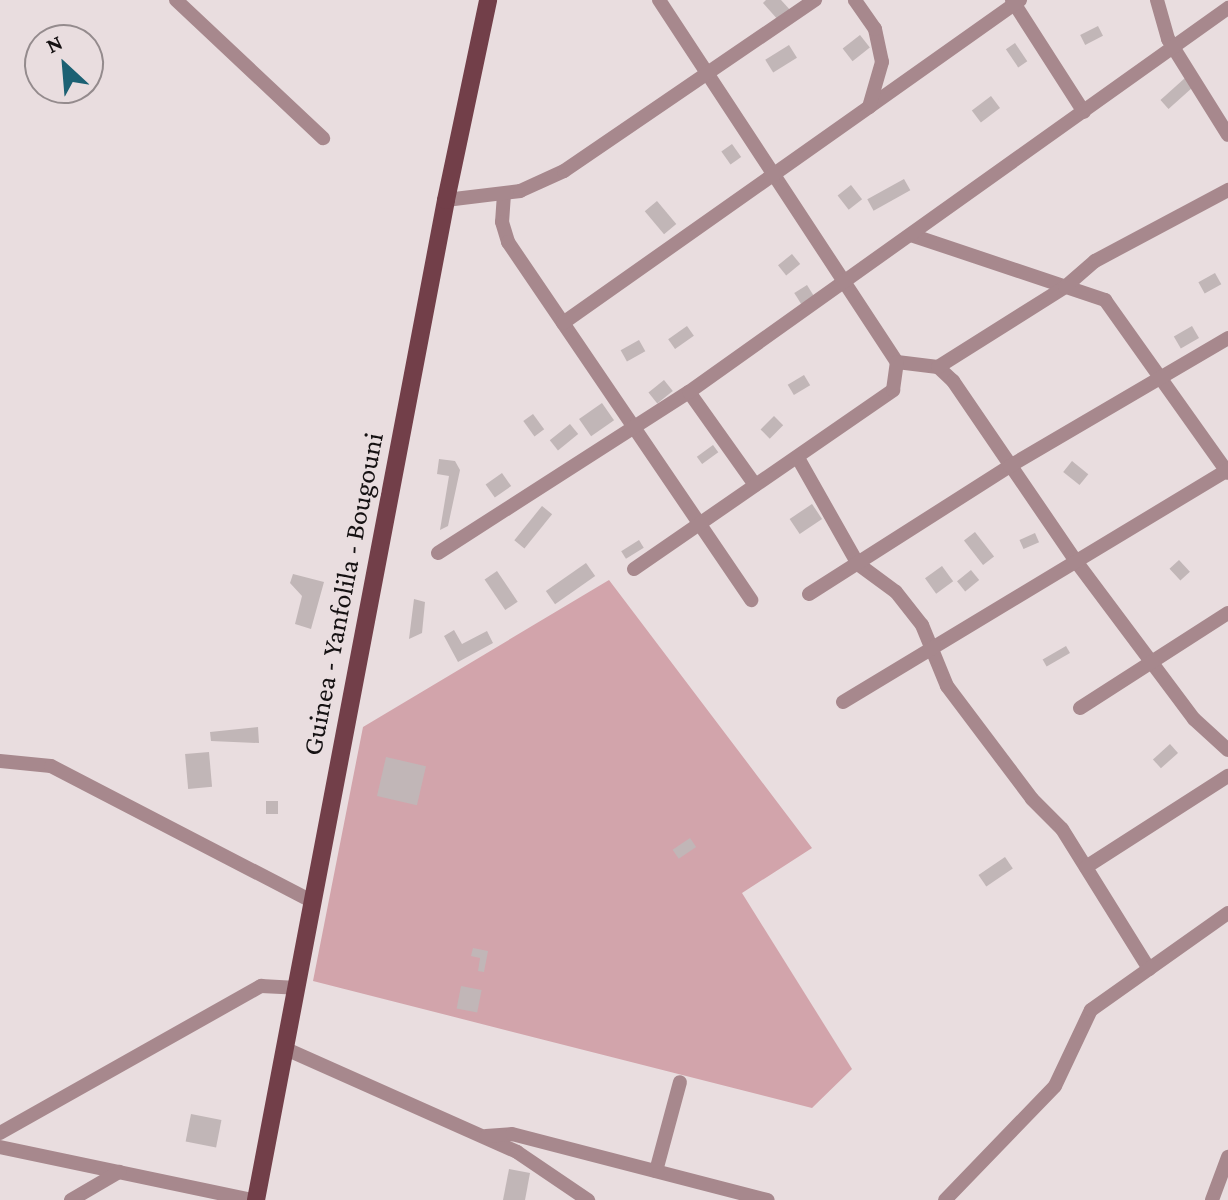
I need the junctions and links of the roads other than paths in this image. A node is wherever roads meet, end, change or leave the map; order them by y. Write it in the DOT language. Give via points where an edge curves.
graph roads {
  1 [pos="176,0"];
  2 [pos="488,0"];
  3 [pos="659,0"];
  4 [pos="815,0"];
  5 [pos="855,0"];
  6 [pos="1157,0"];
  7 [pos="1016,1"];
  8 [pos="1228,8"];
  9 [pos="1175,49"];
  10 [pos="707,74"];
  11 [pos="869,107"];
  12 [pos="1084,112"];
  13 [pos="1228,135"];
  14 [pos="323,138"];
  15 [pos="774,175"];
  16 [pos="1228,190"];
  17 [pos="504,194"];
  18 [pos="446,200"];
  19 [pos="911,235"];
  20 [pos="845,282"];
  21 [pos="1065,287"];
  22 [pos="563,323"];
  23 [pos="1228,338"];
  24 [pos="897,362"];
  25 [pos="938,367"];
  26 [pos="1159,378"];
  27 [pos="689,392"];
  28 [pos="634,428"];
  29 [pos="798,458"];
  30 [pos="1010,466"];
  31 [pos="1228,471"];
  32 [pos="755,485"];
  33 [pos="699,524"];
  34 [pos="438,553"];
  35 [pos="858,564"];
  36 [pos="1078,564"];
  37 [pos="634,569"];
  38 [pos="809,594"];
  39 [pos="751,600"];
  40 [pos="1228,613"];
  41 [pos="932,650"];
  42 [pos="1151,662"];
  43 [pos="843,702"];
  44 [pos="1080,708"];
  45 [pos="1228,750"];
  46 [pos="0,761"];
  47 [pos="1228,776"];
  48 [pos="1086,867"];
  49 [pos="313,902"];
  50 [pos="1228,913"];
  51 [pos="1149,969"];
  52 [pos="297,988"];
  53 [pos="286,1049"];
  54 [pos="680,1082"];
  55 [pos="0,1133"];
  56 [pos="482,1137"];
  57 [pos="0,1147"];
  58 [pos="1228,1157"];
  59 [pos="656,1171"];
  60 [pos="119,1172"];
  61 [pos="71,1200"];
  62 [pos="254,1200"];
  63 [pos="588,1200"];
  64 [pos="768,1200"];
  65 [pos="945,1200"];
  66 [pos="1212,1200"];
  1 -- 14 [label="street"];
  2 -- 18 [label="main road, Guinea - Yanfolila - Bougouni"];
  3 -- 10 [label="street"];
  4 -- 10 [label="street"];
  5 -- 11 [label="street" via="875,29 882,62"];
  6 -- 9 [label="street"];
  7 -- 11 [label="street"];
  7 -- 12 [label="street"];
  8 -- 9 [label="street"];
  9 -- 12 [label="street"];
  9 -- 13 [label="street"];
  10 -- 15 [label="street"];
  10 -- 17 [label="street" via="564,171"];
  11 -- 15 [label="street"];
  12 -- 19 [label="street"];
  15 -- 20 [label="street"];
  15 -- 22 [label="street"];
  16 -- 21 [label="street" via="1095,261"];
  17 -- 18 [label="street"];
  17 -- 22 [label="street" via="502,222 508,242"];
  18 -- 49 [label="main road, Guinea - Yanfolila - Bougouni"];
  19 -- 20 [label="street"];
  19 -- 21 [label="street"];
  20 -- 24 [label="street"];
  20 -- 27 [label="street"];
  21 -- 25 [label="street"];
  21 -- 26 [label="street" via="1105,300"];
  22 -- 28 [label="street"];
  23 -- 26 [label="street"];
  24 -- 25 [label="street"];
  24 -- 29 [label="street" via="893,390"];
  25 -- 30 [label="street"];
  26 -- 30 [label="street"];
  26 -- 31 [label="street"];
  27 -- 28 [label="street"];
  27 -- 32 [label="street"];
  28 -- 33 [label="street"];
  28 -- 34 [label="street"];
  29 -- 32 [label="street"];
  29 -- 35 [label="street"];
  30 -- 35 [label="street"];
  30 -- 36 [label="street"];
  31 -- 36 [label="street"];
  32 -- 33 [label="street"];
  33 -- 37 [label="street"];
  33 -- 39 [label="street"];
  35 -- 38 [label="street"];
  35 -- 41 [label="street" via="896,592 922,625"];
  36 -- 41 [label="street"];
  36 -- 42 [label="street"];
  40 -- 42 [label="street"];
  41 -- 43 [label="street"];
  41 -- 48 [label="street" via="947,686 1032,799 1062,829"];
  42 -- 44 [label="street"];
  42 -- 45 [label="street" via="1194,719"];
  46 -- 49 [label="street" via="51,766"];
  47 -- 48 [label="street"];
  48 -- 51 [label="street"];
  49 -- 52 [label="main road, Guinea - Yanfolila - Bougouni"];
  50 -- 51 [label="street"];
  51 -- 65 [label="street" via="1091,1010 1055,1086"];
  52 -- 53 [label="main road, Guinea - Yanfolila - Bougouni"];
  52 -- 55 [label="street" via="261,986"];
  53 -- 56 [label="street"];
  53 -- 62 [label="main road, Guinea - Yanfolila - Bougouni"];
  54 -- 59 [label="street"];
  56 -- 59 [label="street" via="512,1134"];
  56 -- 63 [label="street" via="517,1152"];
  57 -- 60 [label="street"];
  58 -- 66 [label="street"];
  59 -- 64 [label="street"];
  60 -- 61 [label="street"];
  60 -- 62 [label="street"];
}
